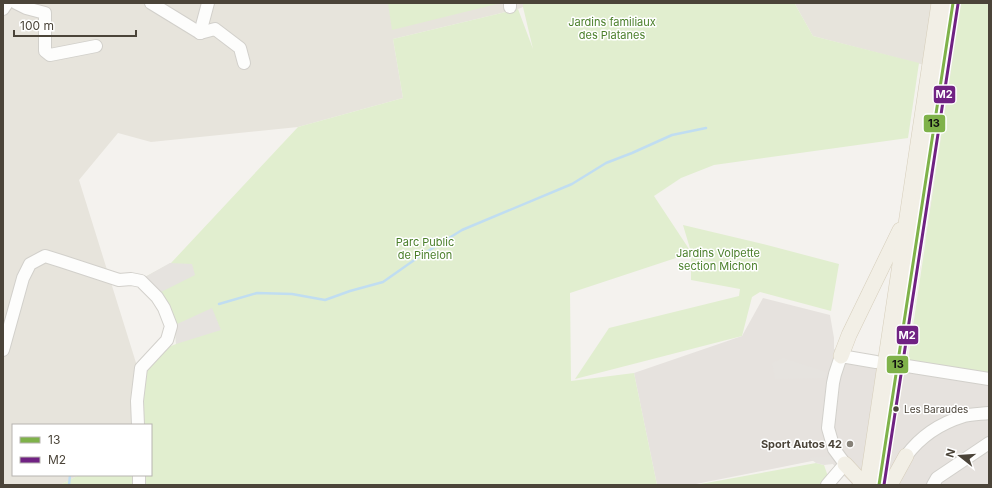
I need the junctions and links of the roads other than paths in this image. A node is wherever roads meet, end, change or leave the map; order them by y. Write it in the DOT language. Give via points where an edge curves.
graph roads {
  1 [pos="7,3"];
  2 [pos="16,3"];
  3 [pos="152,3"];
  4 [pos="208,3"];
  5 [pos="939,3"];
  6 [pos="953,3"];
  7 [pos="3,9"];
  8 [pos="200,33"];
  9 [pos="96,46"];
  10 [pos="244,63"];
  11 [pos="907,217"];
  12 [pos="3,350"];
  13 [pos="841,356"];
  14 [pos="876,362"];
  15 [pos="906,366"];
  16 [pos="989,379"];
  17 [pos="989,413"];
  18 [pos="138,424"];
  19 [pos="989,443"];
  20 [pos="906,456"];
  21 [pos="844,464"];
  22 [pos="939,483"];
  23 [pos="828,485"];
  24 [pos="861,485"];
  25 [pos="867,485"];
  26 [pos="880,485"];
  27 [pos="890,485"];
  1 -- 7 [label="street"];
  2 -- 9 [label="street" via="45,13 45,51 50,55"];
  3 -- 8 [label="street"];
  4 -- 8 [label="street"];
  5 -- 11 [label="main road"];
  6 -- 26 [label="main road"];
  8 -- 10 [label="street" via="215,29 240,48"];
  11 -- 13 [label="main road"];
  11 -- 25 [label="main road"];
  12 -- 18 [label="street" via="23,278 30,264 45,256 119,280 141,281 157,297 171,326 167,340 141,368 137,401"];
  13 -- 14 [label="street"];
  13 -- 21 [label="street" via="831,393 828,428 834,449"];
  15 -- 16 [label="street"];
  17 -- 20 [label="street" via="963,417 940,426 929,432"];
  19 -- 22 [label="street"];
  20 -- 27 [label="main road"];
  21 -- 23 [label="street"];
  21 -- 24 [label="main road"];
}
